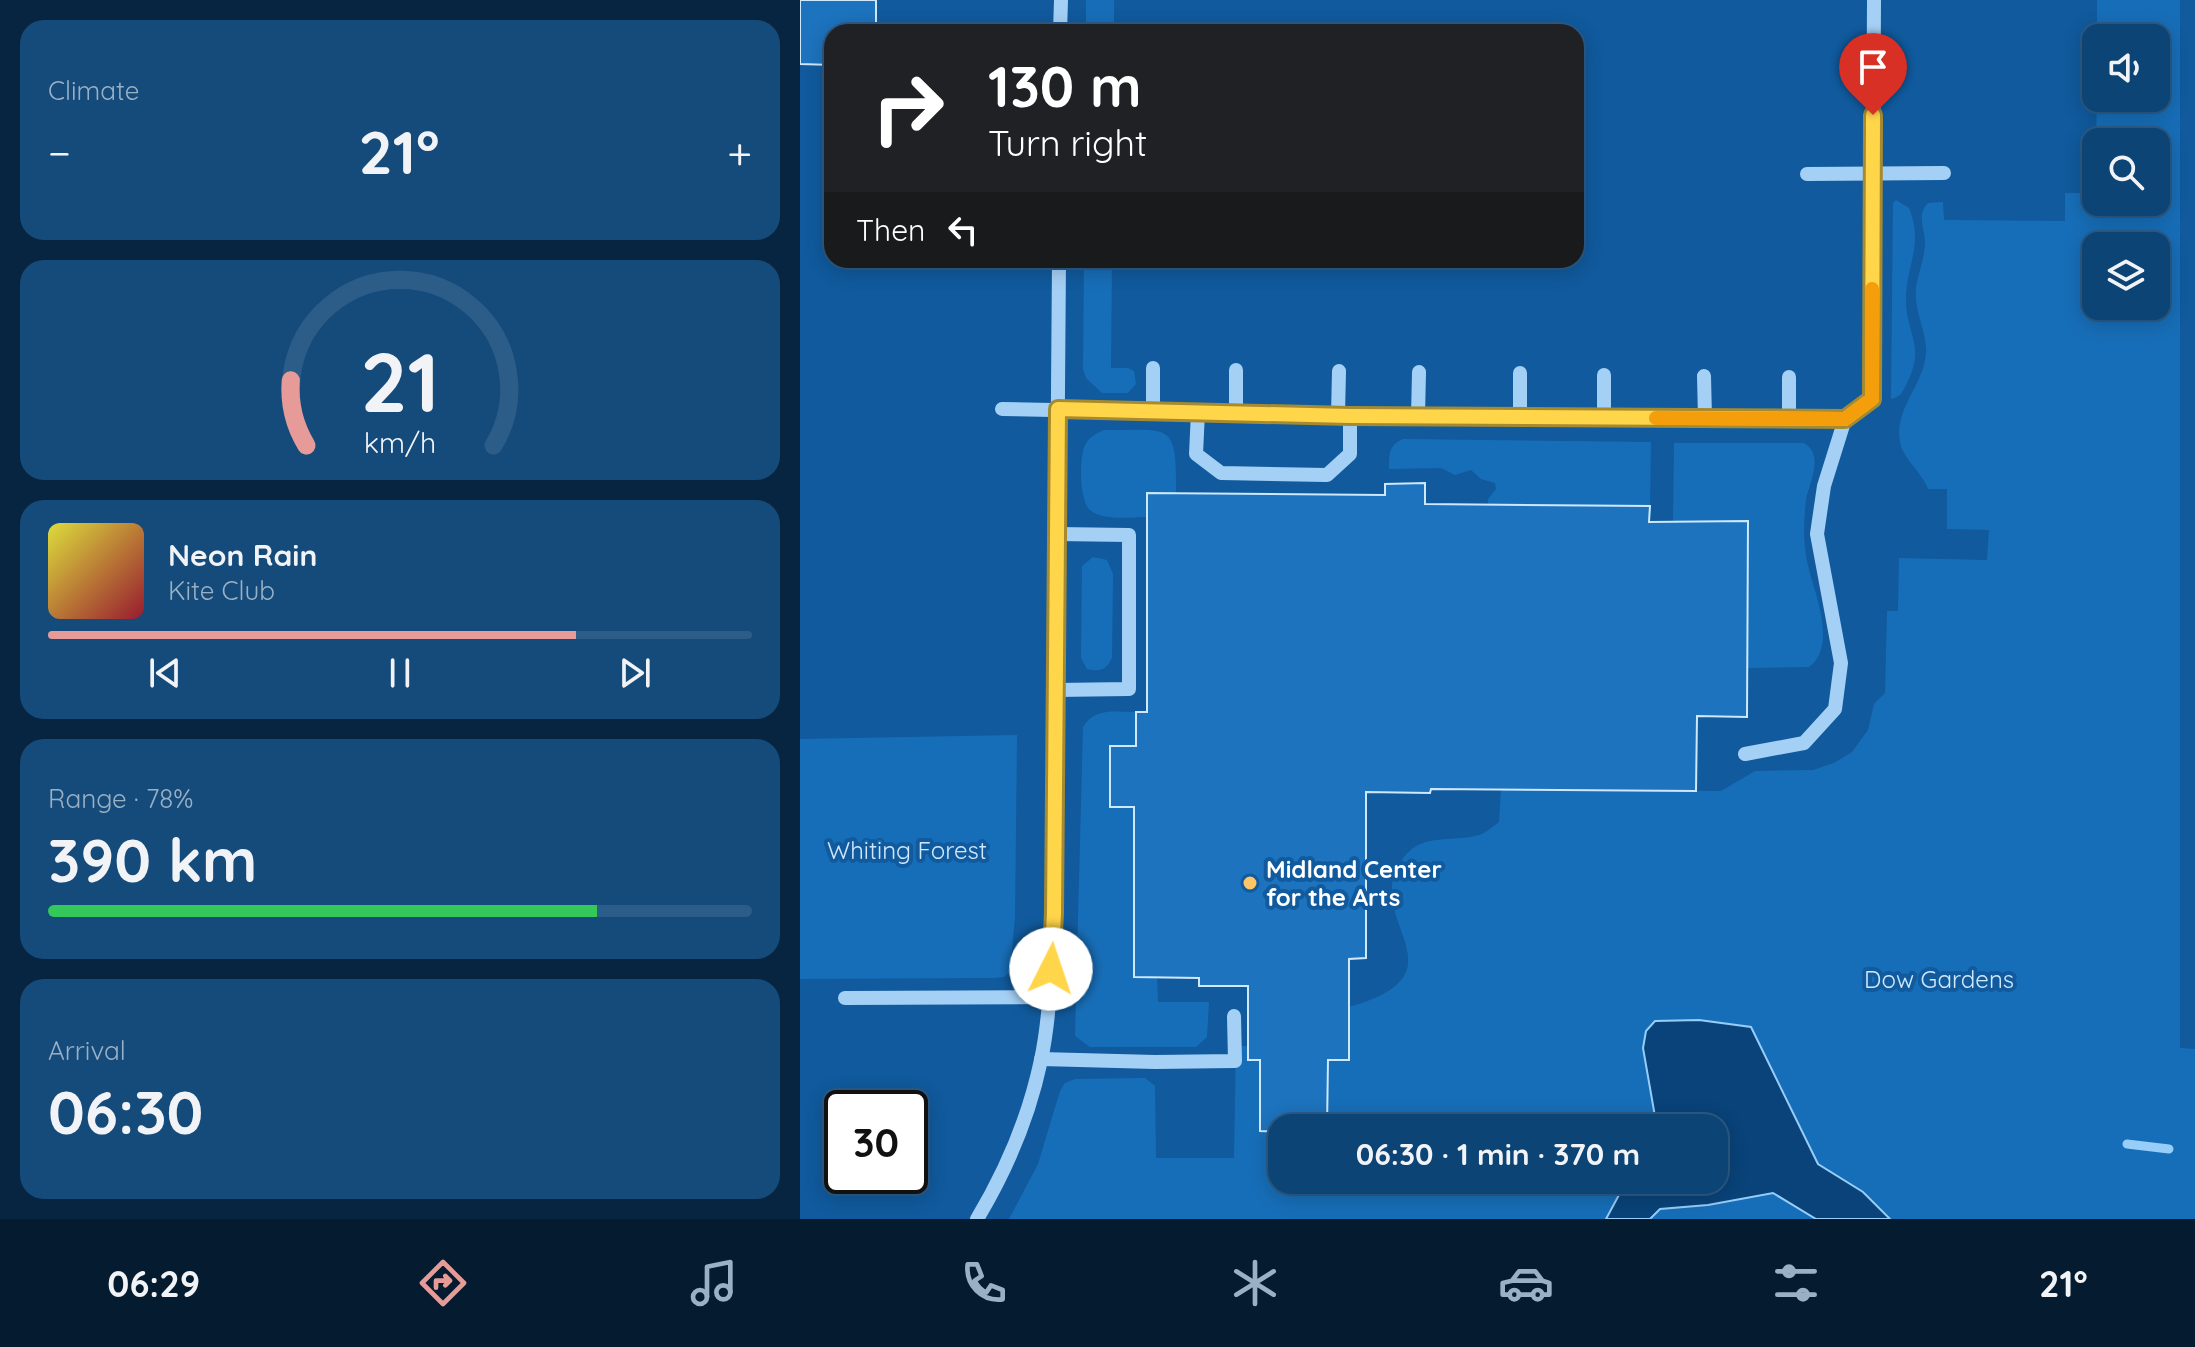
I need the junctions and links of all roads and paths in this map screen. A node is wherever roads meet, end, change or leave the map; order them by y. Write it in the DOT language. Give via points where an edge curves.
graph roads {
  1 [pos="1061,0"];
  2 [pos="1874,0"];
  3 [pos="1060,24"];
  4 [pos="1873,173"];
  5 [pos="1944,173"];
  6 [pos="1807,174"];
  7 [pos="1059,268"];
  8 [pos="1153,368"];
  9 [pos="1236,370"];
  10 [pos="1339,371"];
  11 [pos="1419,372"];
  12 [pos="1520,373"];
  13 [pos="1604,375"];
  14 [pos="1704,376"];
  15 [pos="1789,377"];
  16 [pos="1002,409"];
  17 [pos="1058,409"];
  18 [pos="1153,411"];
  19 [pos="1198,412"];
  20 [pos="1236,413"];
  21 [pos="1344,415"];
  22 [pos="1418,416"];
  23 [pos="1520,417"];
  24 [pos="1604,418"];
  25 [pos="1705,418"];
  26 [pos="1789,419"];
  27 [pos="1845,419"];
  28 [pos="1057,534"];
  29 [pos="1056,690"];
  30 [pos="1745,754"];
  31 [pos="1049,997"];
  32 [pos="845,998"];
  33 [pos="1234,1016"];
  34 [pos="1041,1059"];
  35 [pos="977,1219"];
  1 -- 3 [label="street"];
  2 -- 4 [label="street"];
  4 -- 5 [label="street"];
  4 -- 6 [label="street"];
  4 -- 27 [label="street" via="1872,399"];
  7 -- 17 [label="street"];
  8 -- 18 [label="street"];
  9 -- 20 [label="street"];
  10 -- 21 [label="street"];
  11 -- 22 [label="street"];
  12 -- 23 [label="street"];
  13 -- 24 [label="street"];
  14 -- 25 [label="street"];
  15 -- 26 [label="street"];
  16 -- 17 [label="street"];
  17 -- 18 [label="street"];
  17 -- 28 [label="street"];
  18 -- 19 [label="street"];
  19 -- 20 [label="street"];
  19 -- 21 [label="street" via="1196,454 1221,473 1327,475 1350,454"];
  20 -- 21 [label="street"];
  21 -- 22 [label="street"];
  22 -- 23 [label="street"];
  23 -- 24 [label="street"];
  24 -- 25 [label="street"];
  25 -- 26 [label="street"];
  26 -- 27 [label="street"];
  27 -- 30 [label="street" via="1824,486 1817,534 1841,663 1835,709 1804,743"];
  28 -- 29 [label="street"];
  28 -- 29 [label="street" via="1129,535 1129,689"];
  29 -- 31 [label="street"];
  31 -- 32 [label="street"];
  31 -- 34 [label="street"];
  33 -- 34 [label="street" via="1235,1061"];
  34 -- 35 [label="street" via="1020,1135"];
}
